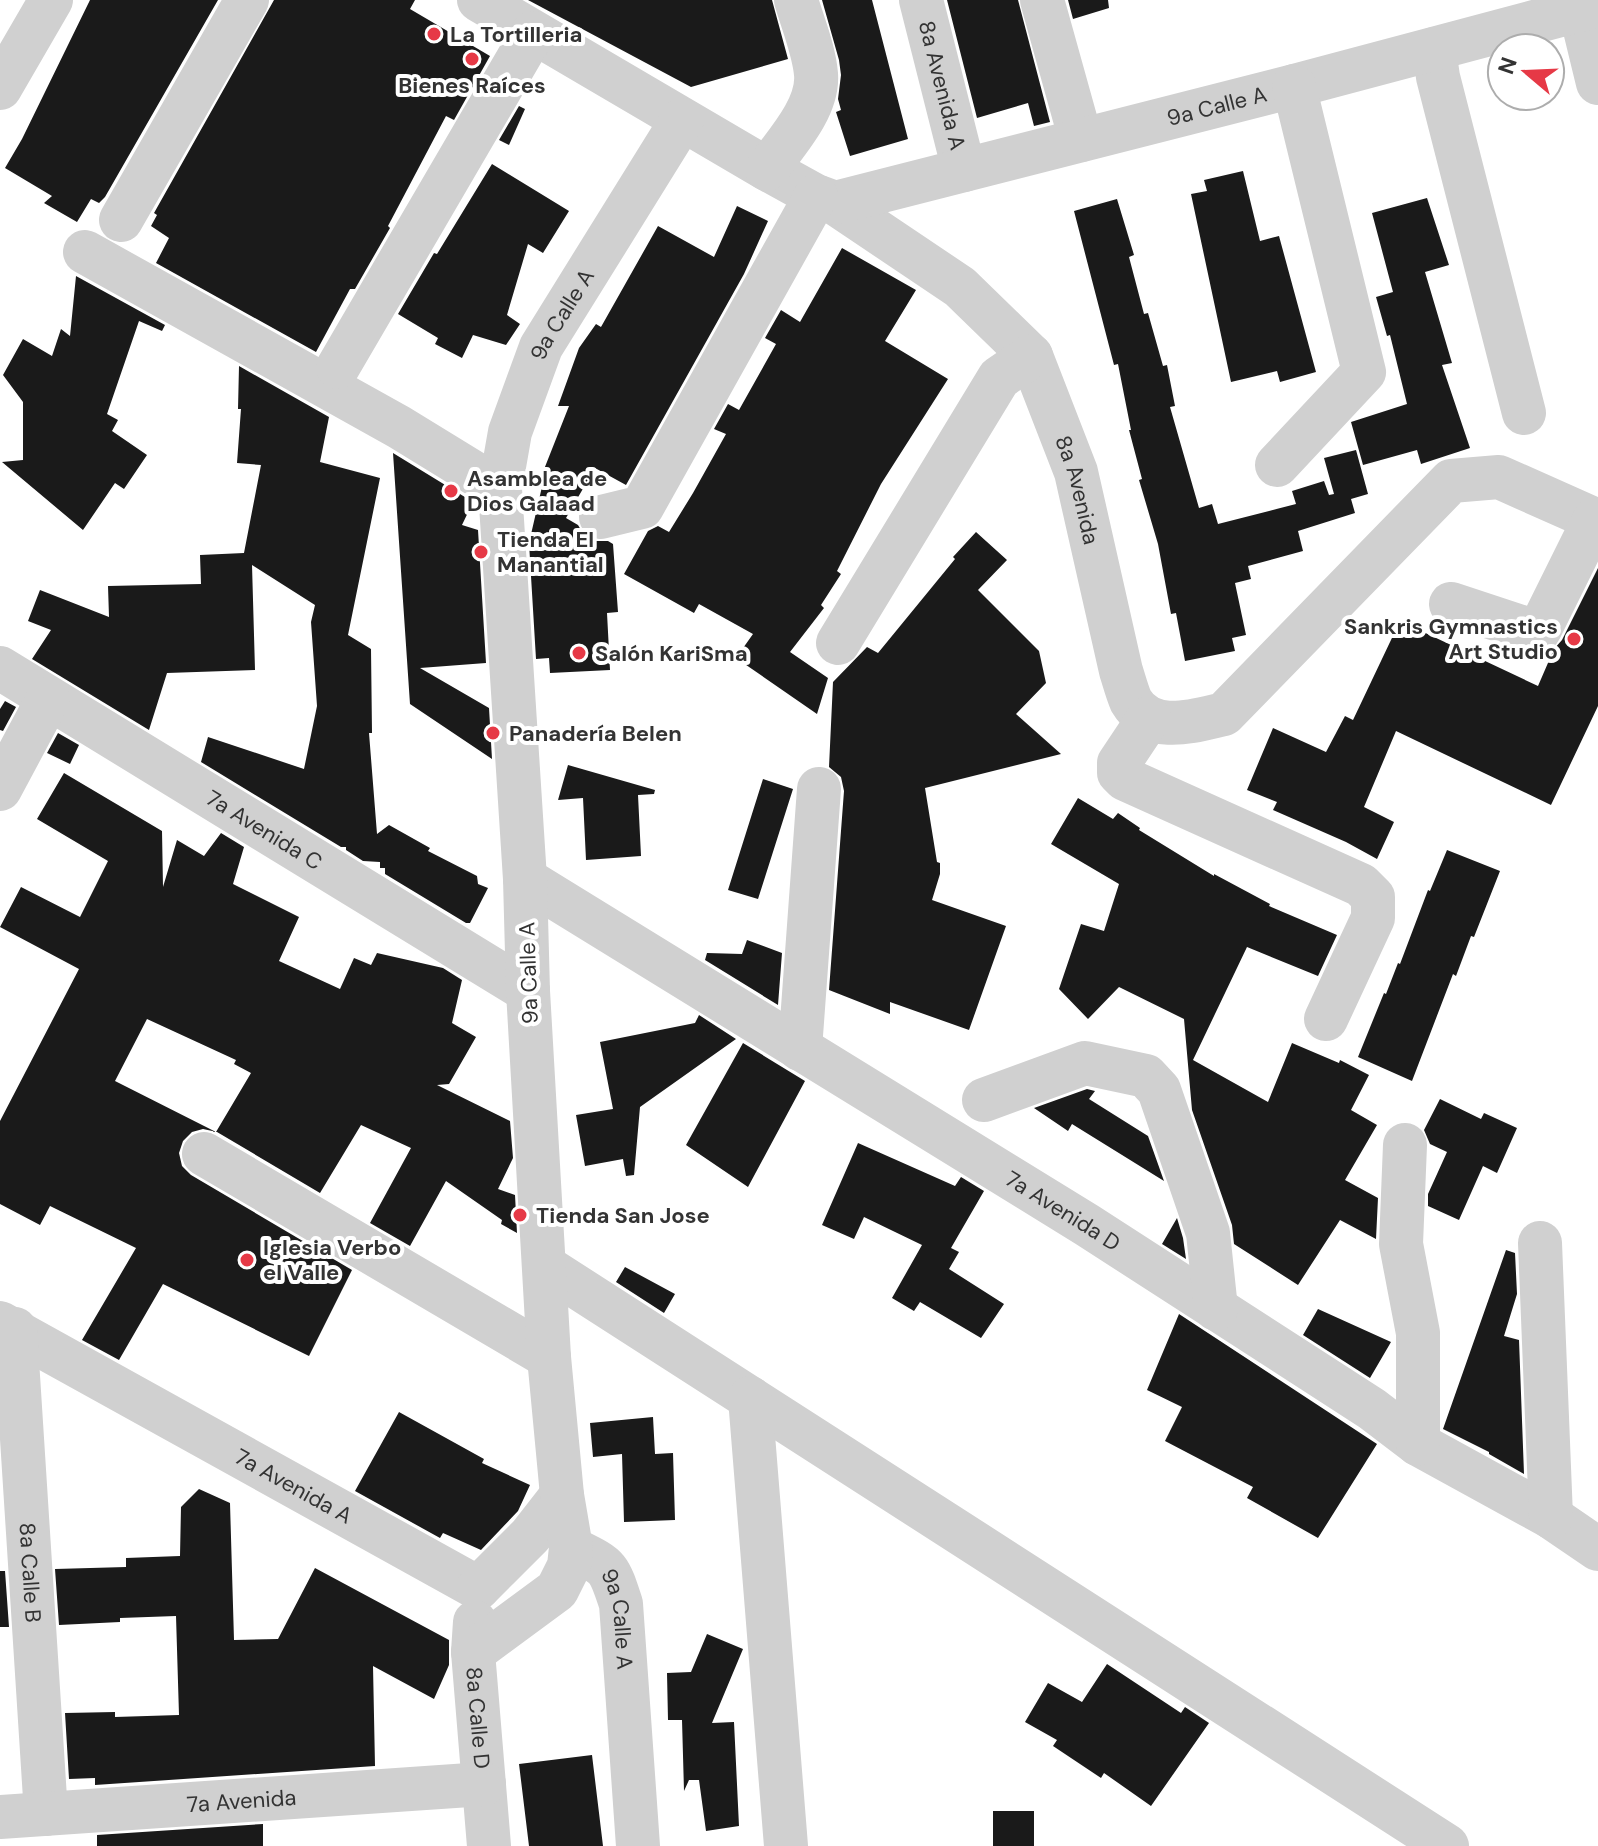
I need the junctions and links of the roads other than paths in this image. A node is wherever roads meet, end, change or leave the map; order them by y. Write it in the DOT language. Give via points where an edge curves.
graph roads {
  1 [pos="51,0"];
  2 [pos="247,0"];
  3 [pos="479,0"];
  4 [pos="796,0"];
  5 [pos="921,0"];
  6 [pos="1042,0"];
  7 [pos="1589,7"];
  8 [pos="1498,14"];
  9 [pos="533,33"];
  10 [pos="1434,49"];
  11 [pos="1598,83"];
  12 [pos="1294,86"];
  13 [pos="0,88"];
  14 [pos="682,120"];
  15 [pos="1081,140"];
  16 [pos="767,169"];
  17 [pos="964,170"];
  18 [pos="826,200"];
  19 [pos="121,220"];
  20 [pos="85,252"];
  21 [pos="1031,356"];
  22 [pos="338,367"];
  23 [pos="1524,413"];
  24 [pos="1277,465"];
  25 [pos="500,489"];
  26 [pos="601,517"];
  27 [pos="1596,520"];
  28 [pos="1451,604"];
  29 [pos="838,643"];
  30 [pos="0,668"];
  31 [pos="48,699"];
  32 [pos="1149,718"];
  33 [pos="0,789"];
  34 [pos="819,789"];
  35 [pos="525,879"];
  36 [pos="528,991"];
  37 [pos="1326,1019"];
  38 [pos="800,1049"];
  39 [pos="984,1100"];
  40 [pos="1405,1145"];
  41 [pos="204,1154"];
  42 [pos="1540,1243"];
  43 [pos="546,1267"];
  44 [pos="1216,1309"];
  45 [pos="8,1326"];
  46 [pos="549,1357"];
  47 [pos="750,1398"];
  48 [pos="1418,1444"];
  49 [pos="562,1495"];
  50 [pos="1551,1517"];
  51 [pos="571,1548"];
  52 [pos="1598,1549"];
  53 [pos="478,1588"];
  54 [pos="473,1652"];
  55 [pos="484,1784"];
  56 [pos="46,1814"];
  57 [pos="0,1817"];
  58 [pos="489,1846"];
  59 [pos="638,1846"];
  60 [pos="786,1846"];
  61 [pos="1447,1846"];
  1 -- 13 [label="street"];
  2 -- 19 [label="street"];
  3 -- 9 [label="street, 8a Avenida"];
  4 -- 16 [label="street" via="817,76 811,103"];
  5 -- 17 [label="street, 8a Avenida A"];
  6 -- 15 [label="street"];
  7 -- 8 [label="street, 9a Calle A"];
  7 -- 11 [label="street"];
  8 -- 10 [label="street, 9a Calle A"];
  9 -- 14 [label="street, 8a Avenida"];
  9 -- 22 [label="street"];
  10 -- 12 [label="street, 9a Calle A"];
  10 -- 23 [label="street"];
  12 -- 15 [label="street, 9a Calle A"];
  12 -- 24 [label="street" via="1364,372"];
  14 -- 16 [label="street, 8a Avenida"];
  14 -- 25 [label="street, 9a Calle A" via="541,347 510,432"];
  15 -- 17 [label="street, 9a Calle A"];
  16 -- 18 [label="street, 8a Avenida"];
  17 -- 18 [label="street, 9a Calle A"];
  18 -- 21 [label="street, 8a Avenida" via="960,287"];
  18 -- 26 [label="street" via="642,507"];
  20 -- 25 [label="street"];
  21 -- 29 [label="street" via="999,378"];
  21 -- 32 [label="street, 8a Avenida" via="1076,472 1121,671 1132,702"];
  25 -- 35 [label="street, 9a Calle A"];
  27 -- 28 [label="street" via="1540,629"];
  27 -- 32 [label="street" via="1499,477 1451,481 1224,714 1178,725"];
  30 -- 31 [label="street, 7a Avenida C"];
  31 -- 33 [label="street"];
  31 -- 36 [label="street, 7a Avenida C"];
  32 -- 37 [label="street" via="1119,763 1125,779 1361,885 1373,897 1373,918"];
  34 -- 38 [label="street"];
  35 -- 36 [label="street, 9a Calle A"];
  35 -- 38 [label="street, 7a Avenida D"];
  36 -- 43 [label="street, 9a Calle A"];
  38 -- 44 [label="street, 7a Avenida D"];
  39 -- 44 [label="street" via="1085,1063 1146,1076 1159,1090 1208,1233"];
  40 -- 48 [label="street" via="1401,1244 1418,1333"];
  41 -- 46 [label="street"];
  42 -- 50 [label="street"];
  43 -- 46 [label="street, 9a Calle A"];
  43 -- 47 [label="street"];
  44 -- 48 [label="street, 7a Avenida D"];
  45 -- 53 [label="street, 7a Avenida A"];
  45 -- 56 [label="street, 8a Calle B"];
  46 -- 49 [label="street, 9a Calle A"];
  47 -- 60 [label="street"];
  47 -- 61 [label="street"];
  48 -- 50 [label="street, 7a Avenida D"];
  49 -- 51 [label="street, 9a Calle A"];
  49 -- 53 [label="street"];
  50 -- 52 [label="street, 7a Avenida D"];
  51 -- 54 [label="street" via="557,1590"];
  51 -- 59 [label="street, 9a Calle A" via="611,1572 621,1604"];
  53 -- 54 [label="street, 8a Calle D"];
  54 -- 55 [label="street, 8a Calle D"];
  55 -- 56 [label="street, 7a Avenida"];
  55 -- 58 [label="street, 8a Calle D"];
  56 -- 57 [label="street, 7a Avenida"];
}
